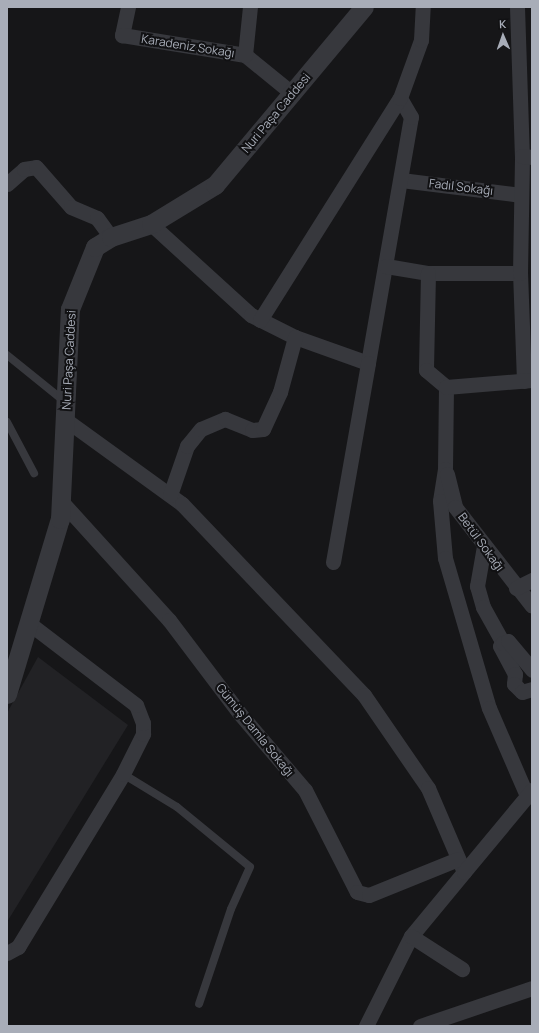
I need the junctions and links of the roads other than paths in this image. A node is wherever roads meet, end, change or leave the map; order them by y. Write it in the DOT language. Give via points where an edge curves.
graph roads {
  1 [pos="128,7"];
  2 [pos="250,7"];
  3 [pos="364,7"];
  4 [pos="423,7"];
  5 [pos="517,7"];
  6 [pos="244,55"];
  7 [pos="293,94"];
  8 [pos="400,98"];
  9 [pos="527,157"];
  10 [pos="401,180"];
  11 [pos="7,184"];
  12 [pos="521,195"];
  13 [pos="151,224"];
  14 [pos="111,237"];
  15 [pos="386,266"];
  16 [pos="428,273"];
  17 [pos="520,273"];
  18 [pos="260,320"];
  19 [pos="295,337"];
  20 [pos="7,355"];
  21 [pos="368,363"];
  22 [pos="528,380"];
  23 [pos="446,387"];
  24 [pos="66,411"];
  25 [pos="7,422"];
  26 [pos="445,469"];
  27 [pos="34,472"];
  28 [pos="170,495"];
  29 [pos="61,501"];
  30 [pos="484,546"];
  31 [pos="333,562"];
  32 [pos="532,580"];
  33 [pos="516,588"];
  34 [pos="532,606"];
  35 [pos="30,624"];
  36 [pos="503,643"];
  37 [pos="532,670"];
  38 [pos="532,689"];
  39 [pos="7,694"];
  40 [pos="124,774"];
  41 [pos="530,793"];
  42 [pos="461,866"];
  43 [pos="411,936"];
  44 [pos="7,954"];
  45 [pos="462,969"];
  46 [pos="532,988"];
  47 [pos="199,1004"];
  48 [pos="366,1026"];
  49 [pos="420,1026"];
  1 -- 6 [label="street, Karadeniz Sokağı" via="122,35"];
  2 -- 6 [label="street"];
  3 -- 7 [label="street, Nuri Paşa Caddesi"];
  4 -- 8 [label="street" via="421,40"];
  5 -- 9 [label="street"];
  6 -- 7 [label="street, Karadeniz Sokağı"];
  7 -- 13 [label="street, Nuri Paşa Caddesi" via="215,185"];
  8 -- 10 [label="street" via="410,117"];
  8 -- 18 [label="street"];
  9 -- 12 [label="street"];
  10 -- 12 [label="street, Fadıl Sokağı"];
  10 -- 15 [label="street"];
  11 -- 14 [label="street" via="24,169 36,167 71,207 97,218"];
  12 -- 17 [label="street"];
  13 -- 14 [label="street, Nuri Paşa Caddesi"];
  13 -- 18 [label="street"];
  14 -- 24 [label="street, Nuri Paşa Caddesi" via="95,247 70,309"];
  15 -- 16 [label="street"];
  15 -- 21 [label="street"];
  16 -- 17 [label="street"];
  16 -- 23 [label="street" via="426,370"];
  17 -- 22 [label="street"];
  18 -- 19 [label="street"];
  19 -- 21 [label="street"];
  19 -- 28 [label="street" via="280,392 263,429 252,430 224,419 201,428 187,446"];
  20 -- 24 [label="lane"];
  21 -- 31 [label="street"];
  22 -- 23 [label="street"];
  23 -- 26 [label="street"];
  24 -- 28 [label="street"];
  24 -- 29 [label="street, Nuri Paşa Caddesi"];
  25 -- 27 [label="lane"];
  26 -- 30 [label="street, Betül Sokağı" via="455,507"];
  26 -- 41 [label="street" via="440,500 445,558 489,708"];
  28 -- 42 [label="street" via="364,695 428,788"];
  29 -- 35 [label="street, Nuri Paşa Caddesi" via="60,519"];
  29 -- 42 [label="street, Gümüş Damla Sokağı" via="169,620 240,714 305,790 357,892 369,895"];
  30 -- 33 [label="street, Betül Sokağı"];
  30 -- 36 [label="street" via="477,586"];
  32 -- 33 [label="street"];
  33 -- 34 [label="street, Betül Sokağı"];
  35 -- 39 [label="street, Nuri Paşa Caddesi"];
  35 -- 40 [label="street" via="136,705 144,723 143,734"];
  36 -- 37 [label="street" via="508,641"];
  36 -- 38 [label="street" via="500,646 515,674 518,689"];
  40 -- 44 [label="street" via="18,947"];
  40 -- 47 [label="lane" via="177,807 250,867 230,909"];
  41 -- 42 [label="street, Gümüş Damla Sokağı"];
  42 -- 43 [label="street"];
  43 -- 45 [label="street"];
  43 -- 48 [label="street"];
  46 -- 49 [label="street"];
}
